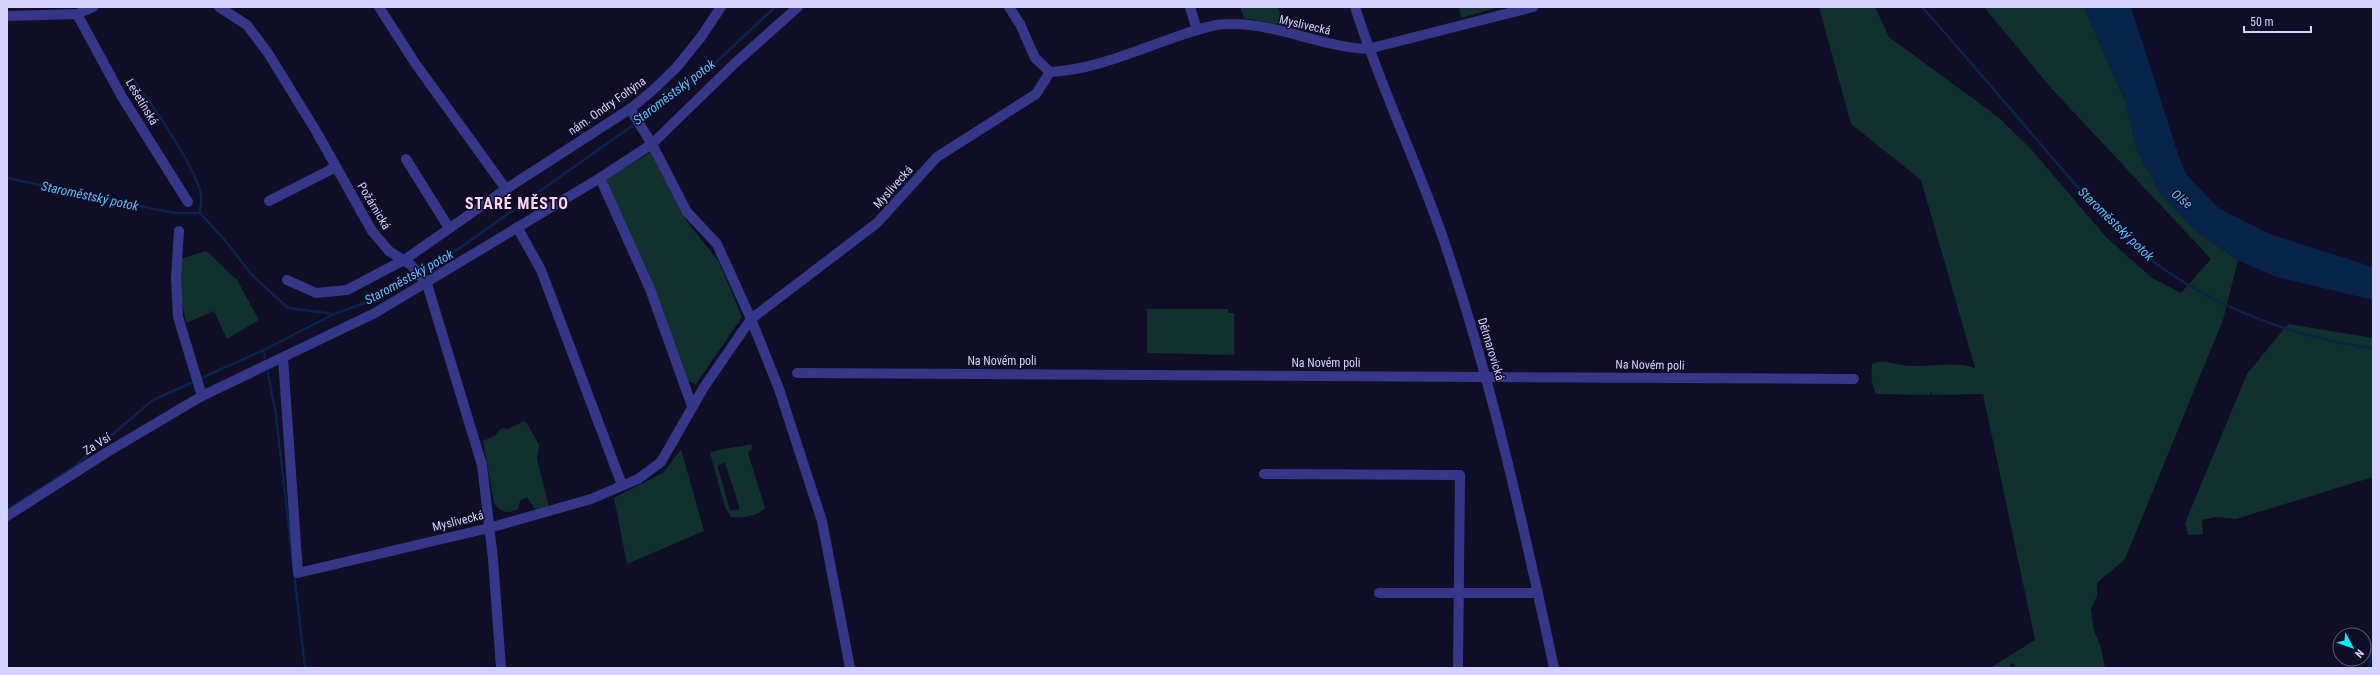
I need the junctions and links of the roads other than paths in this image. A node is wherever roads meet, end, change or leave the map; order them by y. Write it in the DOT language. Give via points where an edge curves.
graph roads {
  1 [pos="93,7"];
  2 [pos="219,7"];
  3 [pos="379,7"];
  4 [pos="720,7"];
  5 [pos="798,7"];
  6 [pos="1009,7"];
  7 [pos="1190,7"];
  8 [pos="1355,7"];
  9 [pos="1533,7"];
  10 [pos="76,14"];
  11 [pos="7,16"];
  12 [pos="1197,30"];
  13 [pos="1368,49"];
  14 [pos="1050,72"];
  15 [pos="635,116"];
  16 [pos="652,144"];
  17 [pos="406,159"];
  18 [pos="336,167"];
  19 [pos="600,178"];
  20 [pos="506,189"];
  21 [pos="269,201"];
  22 [pos="188,202"];
  23 [pos="517,227"];
  24 [pos="449,228"];
  25 [pos="179,232"];
  26 [pos="404,260"];
  27 [pos="287,280"];
  28 [pos="427,284"];
  29 [pos="751,319"];
  30 [pos="283,358"];
  31 [pos="797,373"];
  32 [pos="1486,377"];
  33 [pos="1854,379"];
  34 [pos="202,396"];
  35 [pos="692,406"];
  36 [pos="1264,474"];
  37 [pos="622,485"];
  38 [pos="7,516"];
  39 [pos="489,528"];
  40 [pos="1379,593"];
  41 [pos="1458,593"];
  42 [pos="1538,593"];
  43 [pos="501,668"];
  44 [pos="850,668"];
  45 [pos="1458,668"];
  46 [pos="1554,668"];
  1 -- 10 [label="street"];
  2 -- 18 [label="street, Požárnická" via="247,25 268,53"];
  3 -- 20 [label="street" via="415,63"];
  4 -- 15 [label="street, nám. Ondry Foltýna" via="701,37"];
  5 -- 16 [label="street" via="734,64"];
  6 -- 14 [label="street" via="1020,24 1035,58"];
  7 -- 12 [label="street"];
  8 -- 13 [label="street"];
  9 -- 13 [label="street, Myslivecká"];
  10 -- 11 [label="street"];
  10 -- 22 [label="street, Lešetínská" via="122,97"];
  12 -- 13 [label="street, Myslivecká" via="1217,25 1253,26 1346,48"];
  12 -- 14 [label="street, Myslivecká" via="1088,68"];
  13 -- 32 [label="street, Dětmarovická" via="1443,237"];
  14 -- 29 [label="street, Myslivecká" via="1036,94 937,157 877,223"];
  15 -- 16 [label="street"];
  15 -- 20 [label="street, nám. Ondry Foltýna"];
  16 -- 19 [label="street"];
  16 -- 29 [label="street" via="687,212 717,244"];
  17 -- 24 [label="street"];
  18 -- 21 [label="street"];
  18 -- 26 [label="street, Požárnická" via="372,232 389,251"];
  19 -- 23 [label="street"];
  19 -- 35 [label="street" via="650,289"];
  20 -- 24 [label="street, nám. Ondry Foltýna"];
  23 -- 28 [label="street"];
  23 -- 37 [label="street" via="540,270"];
  24 -- 26 [label="street, nám. Ondry Foltýna"];
  25 -- 34 [label="street" via="176,278 178,317"];
  26 -- 27 [label="street, nám. Ondry Foltýna" via="347,290 316,293"];
  26 -- 28 [label="street, Požárnická"];
  28 -- 30 [label="street" via="375,313"];
  28 -- 39 [label="street, Požárnická" via="482,465"];
  29 -- 35 [label="street, Myslivecká"];
  29 -- 44 [label="street" via="779,389 822,521"];
  30 -- 34 [label="street, Za Vsí"];
  30 -- 39 [label="street, Myslivecká" via="298,573"];
  31 -- 32 [label="street, Na Novém poli"];
  32 -- 33 [label="street, Na Novém poli"];
  32 -- 42 [label="street, Dětmarovická"];
  34 -- 38 [label="street, Za Vsí"];
  35 -- 37 [label="street, Myslivecká" via="661,462 638,480"];
  36 -- 41 [label="street" via="1460,475"];
  37 -- 39 [label="street, Myslivecká" via="591,498"];
  39 -- 43 [label="street, Požárnická"];
  40 -- 41 [label="street"];
  41 -- 42 [label="street"];
  41 -- 45 [label="street"];
  42 -- 46 [label="street, Dětmarovická"];
}
